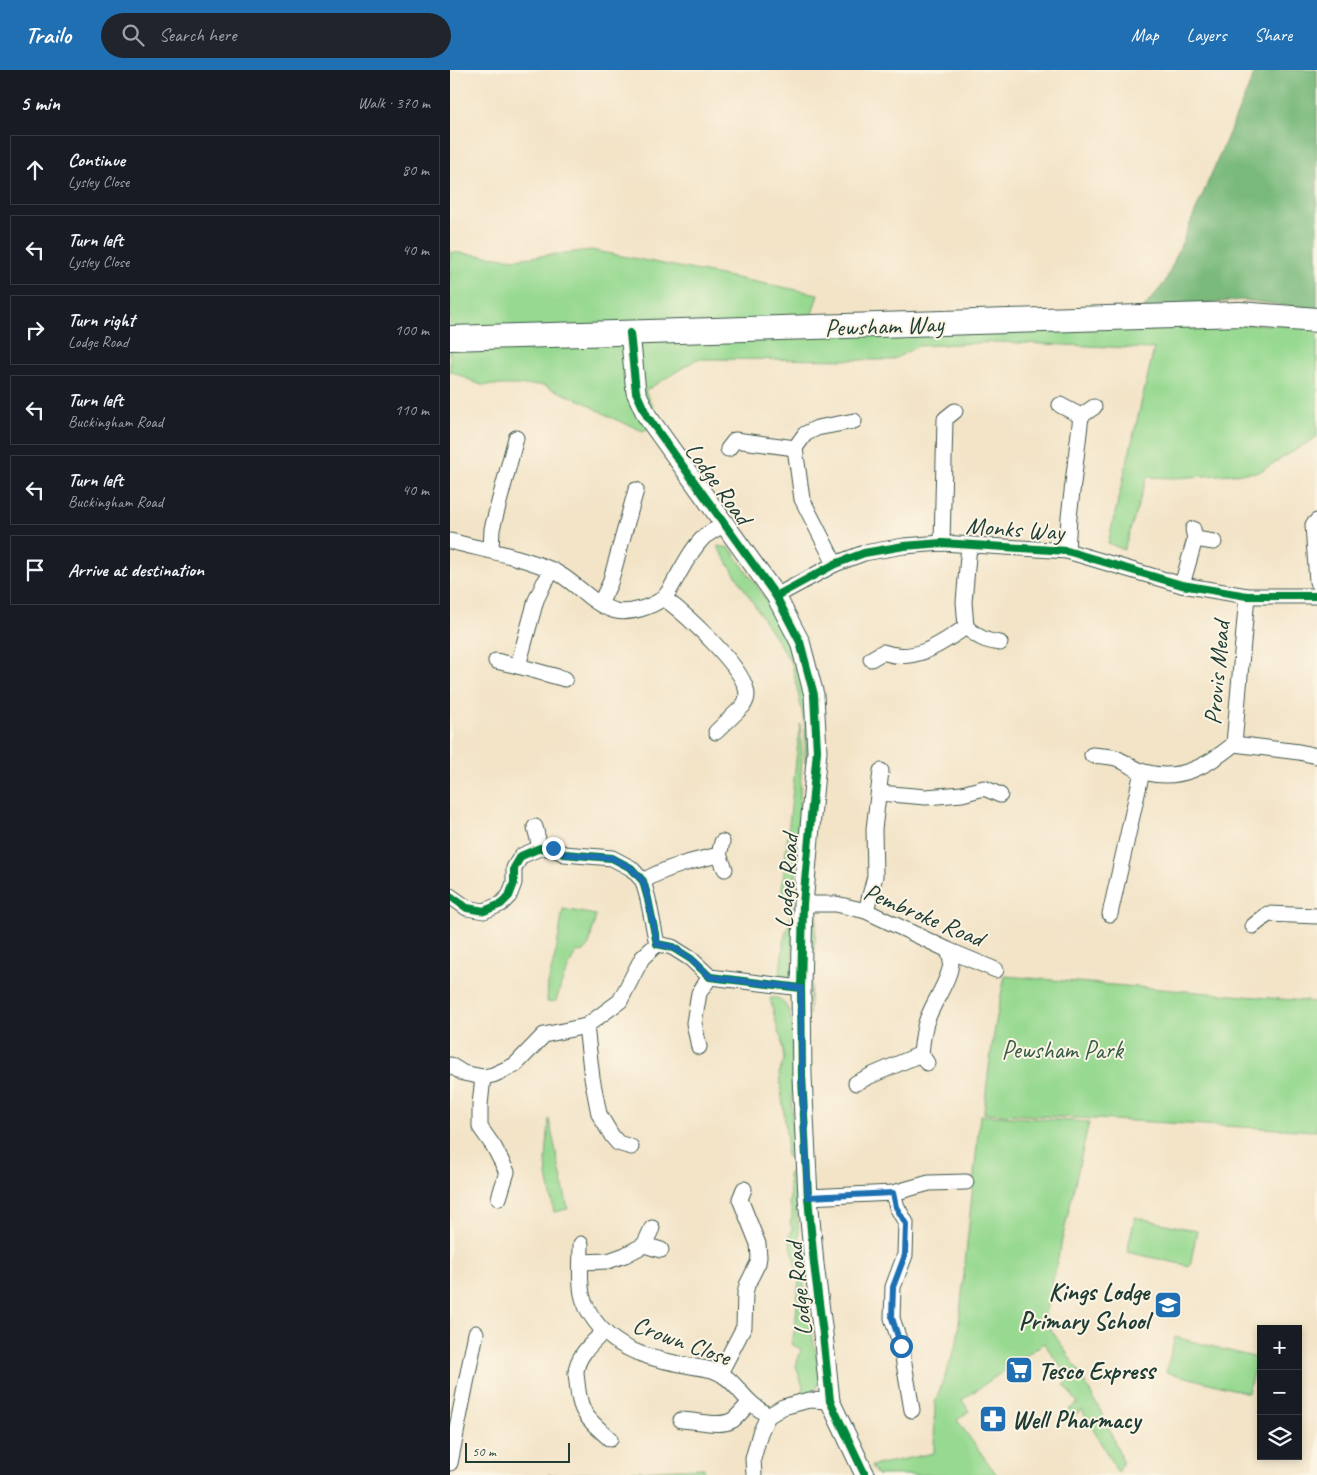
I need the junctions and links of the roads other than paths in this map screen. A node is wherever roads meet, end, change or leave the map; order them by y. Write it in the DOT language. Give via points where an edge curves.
graph roads {
  1 [pos="1317,320"];
  2 [pos="630,333"];
  3 [pos="450,338"];
  4 [pos="1060,405"];
  5 [pos="1094,407"];
  6 [pos="944,416"];
  7 [pos="1081,416"];
  8 [pos="848,425"];
  9 [pos="516,438"];
  10 [pos="733,441"];
  11 [pos="795,448"];
  12 [pos="636,490"];
  13 [pos="1312,523"];
  14 [pos="724,524"];
  15 [pos="450,541"];
  16 [pos="1214,542"];
  17 [pos="942,543"];
  18 [pos="969,545"];
  19 [pos="490,550"];
  20 [pos="1067,551"];
  21 [pos="835,564"];
  22 [pos="553,570"];
  23 [pos="1317,582"];
  24 [pos="1182,585"];
  25 [pos="776,596"];
  26 [pos="1247,596"];
  27 [pos="1317,596"];
  28 [pos="664,598"];
  29 [pos="600,604"];
  30 [pos="966,627"];
  31 [pos="1000,643"];
  32 [pos="880,652"];
  33 [pos="496,661"];
  34 [pos="518,666"];
  35 [pos="565,679"];
  36 [pos="726,729"];
  37 [pos="1234,744"];
  38 [pos="1092,755"];
  39 [pos="1317,756"];
  40 [pos="882,771"];
  41 [pos="1142,772"];
  42 [pos="879,793"];
  43 [pos="1000,795"];
  44 [pos="535,827"];
  45 [pos="540,848"];
  46 [pos="725,869"];
  47 [pos="643,881"];
  48 [pos="450,896"];
  49 [pos="803,904"];
  50 [pos="1114,907"];
  51 [pos="866,910"];
  52 [pos="1317,916"];
  53 [pos="1253,926"];
  54 [pos="657,944"];
  55 [pos="948,950"];
  56 [pos="996,970"];
  57 [pos="710,977"];
  58 [pos="801,988"];
  59 [pos="586,1026"];
  60 [pos="699,1048"];
  61 [pos="450,1065"];
  62 [pos="483,1077"];
  63 [pos="856,1083"];
  64 [pos="631,1147"];
  65 [pos="966,1182"];
  66 [pos="893,1193"];
  67 [pos="739,1195"];
  68 [pos="808,1197"];
  69 [pos="499,1198"];
  70 [pos="652,1228"];
  71 [pos="581,1244"];
  72 [pos="644,1245"];
  73 [pos="661,1250"];
  74 [pos="581,1262"];
  75 [pos="603,1332"];
  76 [pos="476,1333"];
  77 [pos="720,1373"];
  78 [pos="830,1401"];
  79 [pos="750,1402"];
  80 [pos="912,1410"];
  81 [pos="768,1416"];
  82 [pos="680,1420"];
  83 [pos="610,1439"];
  84 [pos="450,1463"];
  85 [pos="754,1475"];
  86 [pos="866,1475"];
  1 -- 2 [label="main road, Pewsham Way" via="1240,314"];
  2 -- 3 [label="main road, Pewsham Way"];
  2 -- 14 [label="street, Lodge Road" via="636,392 647,416"];
  4 -- 7 [label="street"];
  5 -- 7 [label="street"];
  6 -- 17 [label="street"];
  7 -- 20 [label="street"];
  8 -- 11 [label="street" via="817,428 805,434"];
  9 -- 19 [label="street" via="492,529"];
  10 -- 11 [label="street"];
  11 -- 21 [label="street" via="802,499"];
  12 -- 29 [label="street" via="610,583"];
  13 -- 23 [label="street"];
  14 -- 25 [label="street, Lodge Road"];
  14 -- 28 [label="street" via="694,548"];
  15 -- 19 [label="street"];
  16 -- 24 [label="street" via="1194,534"];
  17 -- 18 [label="street, Monks Way"];
  17 -- 21 [label="street, Monks Way" via="864,553"];
  18 -- 20 [label="street, Monks Way"];
  18 -- 30 [label="street" via="964,602"];
  19 -- 22 [label="street"];
  20 -- 24 [label="street, Monks Way"];
  21 -- 25 [label="street, Monks Way"];
  22 -- 29 [label="street"];
  22 -- 34 [label="street" via="536,600"];
  24 -- 26 [label="street, Monks Way"];
  25 -- 49 [label="street, Lodge Road" via="800,642 814,694 816,751"];
  26 -- 27 [label="street, Monks Way"];
  26 -- 37 [label="street, Provis Mead"];
  28 -- 29 [label="street" via="629,611 616,611"];
  28 -- 36 [label="street" via="711,640 745,684 746,702"];
  30 -- 31 [label="street" via="987,642"];
  30 -- 32 [label="street" via="916,655 904,657"];
  33 -- 34 [label="street"];
  34 -- 35 [label="street"];
  37 -- 39 [label="street"];
  37 -- 41 [label="street, Provis Mead" via="1214,760 1194,770 1171,775"];
  38 -- 41 [label="street, Provis Mead" via="1116,753"];
  40 -- 42 [label="street"];
  41 -- 50 [label="street"];
  42 -- 43 [label="street" via="926,797 962,794 984,788"];
  42 -- 51 [label="street" via="874,829 875,876"];
  44 -- 45 [label="street"];
  45 -- 47 [label="street" via="553,848 564,854 612,858 631,868"];
  45 -- 48 [label="street" via="521,856 514,868 514,883 509,896 501,904 484,911 466,908"];
  46 -- 47 [label="street" via="720,848"];
  47 -- 54 [label="street"];
  49 -- 51 [label="street, Pembroke Road" via="836,904"];
  49 -- 58 [label="street, Lodge Road"];
  51 -- 55 [label="street, Pembroke Road"];
  52 -- 53 [label="street" via="1269,907"];
  54 -- 57 [label="street" via="672,947"];
  54 -- 59 [label="street" via="642,958 620,1001"];
  55 -- 56 [label="street, Pembroke Road"];
  55 -- 63 [label="street" via="951,961 948,976 926,1022 924,1059 867,1070"];
  57 -- 58 [label="street"];
  57 -- 60 [label="street" via="699,993 687,1025"];
  58 -- 68 [label="street, Lodge Road"];
  59 -- 62 [label="street" via="544,1035 515,1065"];
  59 -- 64 [label="street" via="599,1114 618,1143"];
  61 -- 62 [label="street" via="463,1073"];
  62 -- 69 [label="street" via="480,1127 507,1172"];
  65 -- 66 [label="street" via="929,1183"];
  66 -- 68 [label="street"];
  66 -- 80 [label="street" via="896,1207 906,1224 905,1255 893,1287 892,1318 901,1346"];
  67 -- 77 [label="street" via="758,1244 759,1257 745,1294 744,1327"];
  68 -- 78 [label="street, Lodge Road"];
  70 -- 72 [label="street"];
  71 -- 74 [label="street, Crown Close"];
  72 -- 73 [label="street"];
  72 -- 74 [label="street" via="618,1259"];
  74 -- 75 [label="street, Crown Close" via="585,1304"];
  75 -- 77 [label="street, Crown Close" via="646,1357"];
  75 -- 83 [label="street" via="583,1354 576,1373 581,1408"];
  76 -- 84 [label="street"];
  77 -- 79 [label="street, Crown Close"];
  78 -- 81 [label="street" via="808,1400 783,1407"];
  78 -- 86 [label="street, Lodge Road"];
  79 -- 81 [label="street, Crown Close"];
  79 -- 82 [label="street" via="732,1420 723,1423"];
  81 -- 85 [label="street" via="753,1459"];
}
